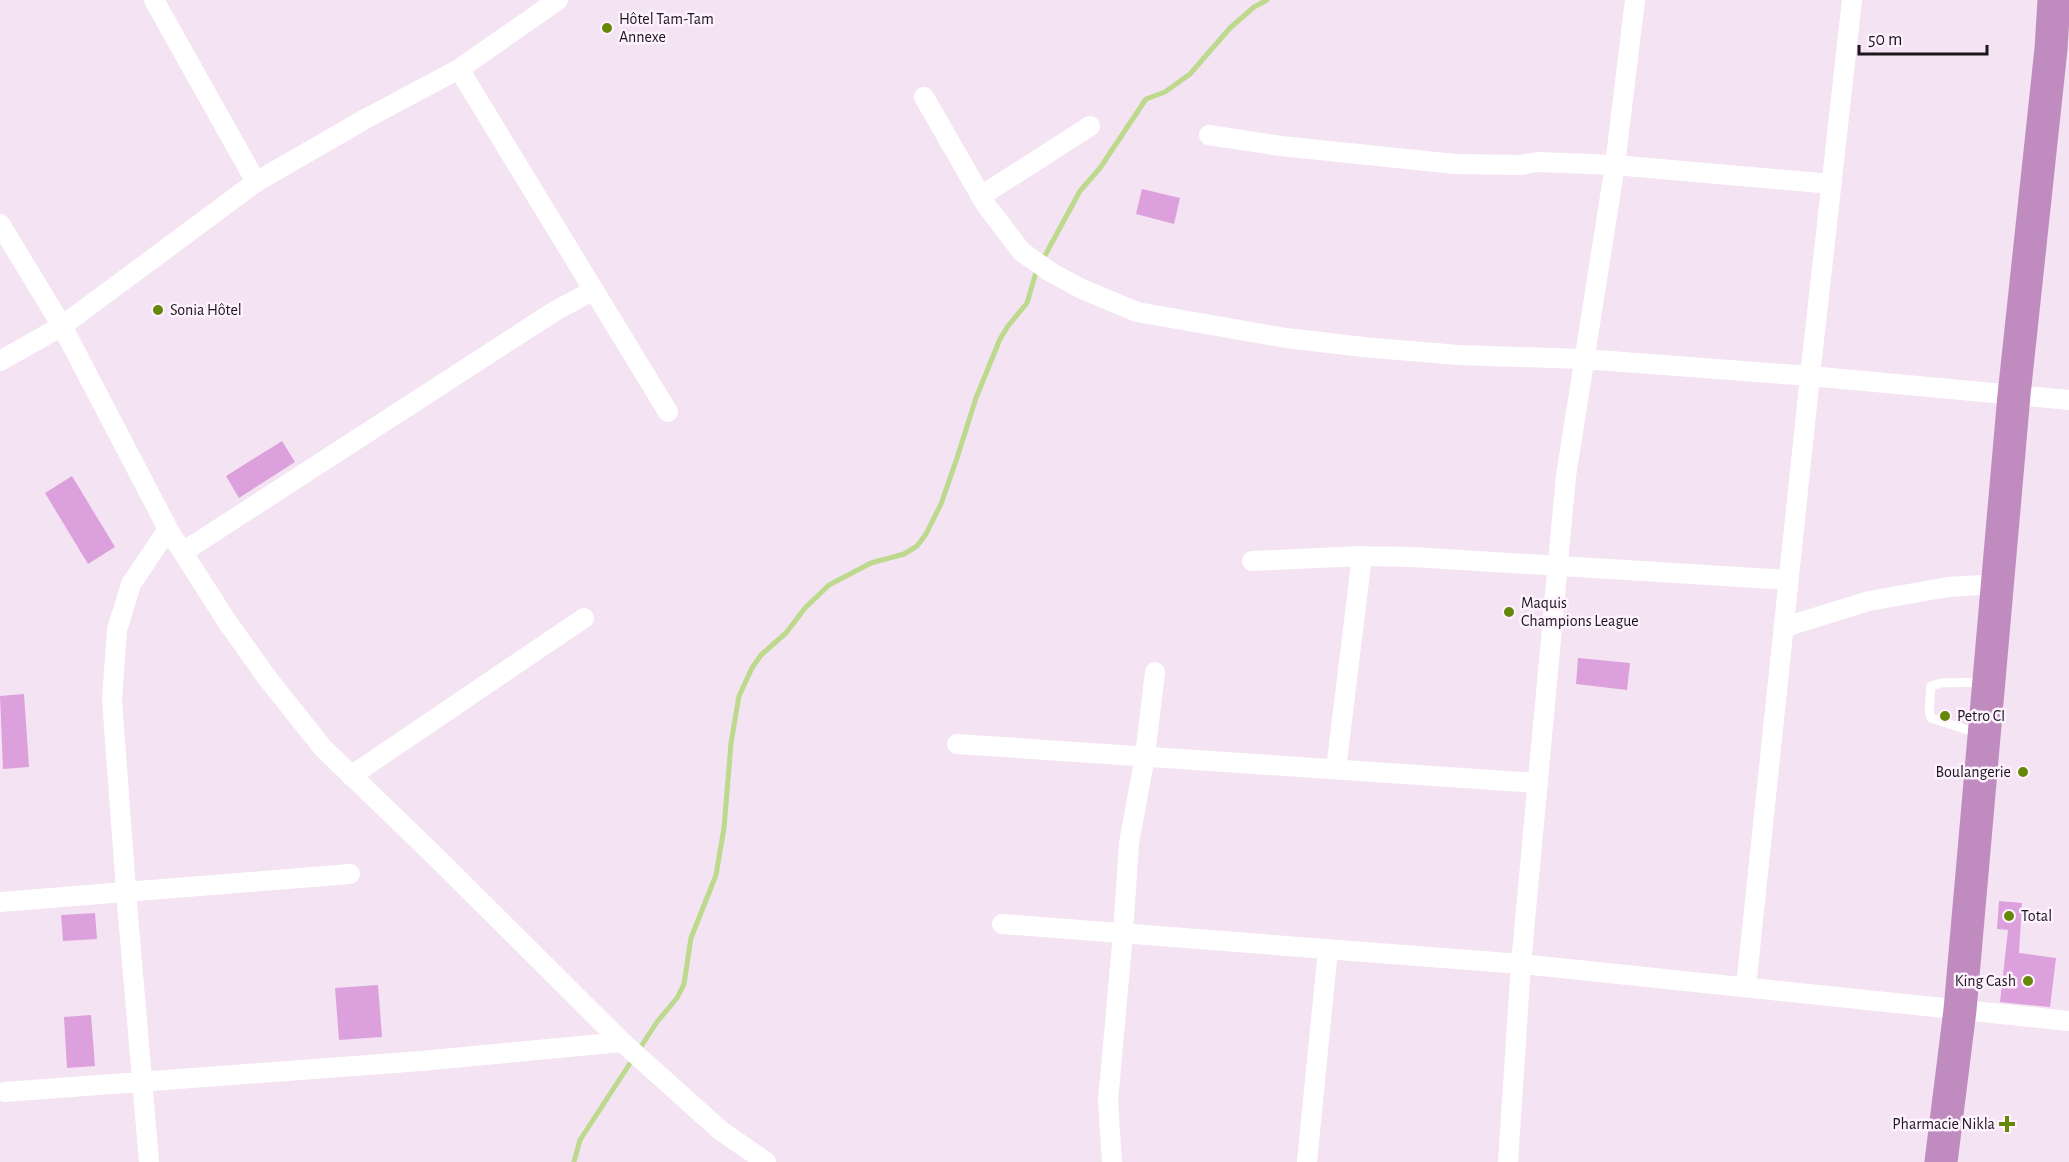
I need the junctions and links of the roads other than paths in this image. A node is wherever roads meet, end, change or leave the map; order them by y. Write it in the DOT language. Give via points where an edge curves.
graph roads {
  1 [pos="154,0"];
  2 [pos="558,0"];
  3 [pos="1635,0"];
  4 [pos="1852,0"];
  5 [pos="2054,0"];
  6 [pos="2060,50"];
  7 [pos="459,69"];
  8 [pos="924,97"];
  9 [pos="1090,126"];
  10 [pos="1209,135"];
  11 [pos="1615,165"];
  12 [pos="256,182"];
  13 [pos="1832,184"];
  14 [pos="981,196"];
  15 [pos="0,224"];
  16 [pos="594,290"];
  17 [pos="62,326"];
  18 [pos="1583,359"];
  19 [pos="0,361"];
  20 [pos="1810,376"];
  21 [pos="2014,395"];
  22 [pos="2069,400"];
  23 [pos="668,411"];
  24 [pos="168,529"];
  25 [pos="183,552"];
  26 [pos="1362,556"];
  27 [pos="1252,561"];
  28 [pos="1559,565"];
  29 [pos="1790,580"];
  30 [pos="1997,584"];
  31 [pos="584,618"];
  32 [pos="1785,627"];
  33 [pos="1155,672"];
  34 [pos="1988,682"];
  35 [pos="1984,735"];
  36 [pos="957,744"];
  37 [pos="1144,756"];
  38 [pos="1336,769"];
  39 [pos="351,776"];
  40 [pos="1538,783"];
  41 [pos="350,874"];
  42 [pos="126,891"];
  43 [pos="0,902"];
  44 [pos="1002,924"];
  45 [pos="1123,933"];
  46 [pos="1328,949"];
  47 [pos="1521,964"];
  48 [pos="1746,987"];
  49 [pos="1960,1010"];
  50 [pos="2069,1021"];
  51 [pos="624,1044"];
  52 [pos="143,1083"];
  53 [pos="5,1092"];
  54 [pos="149,1162"];
  55 [pos="766,1162"];
  56 [pos="1112,1162"];
  57 [pos="1307,1162"];
  58 [pos="1508,1162"];
  59 [pos="1941,1162"];
  1 -- 12 [label="street"];
  2 -- 7 [label="street"];
  3 -- 11 [label="street"];
  4 -- 13 [label="street"];
  5 -- 6 [label="highway"];
  6 -- 21 [label="highway"];
  7 -- 12 [label="street"];
  7 -- 16 [label="street"];
  8 -- 14 [label="street"];
  9 -- 14 [label="street"];
  10 -- 11 [label="street" via="1455,164"];
  11 -- 13 [label="street"];
  11 -- 18 [label="street"];
  12 -- 17 [label="street"];
  13 -- 20 [label="street"];
  14 -- 18 [label="street" via="1022,252 1082,289 1137,312 1286,338 1458,355"];
  15 -- 17 [label="street"];
  16 -- 23 [label="street"];
  16 -- 25 [label="street" via="555,311"];
  17 -- 19 [label="street"];
  17 -- 24 [label="street"];
  18 -- 20 [label="street"];
  18 -- 28 [label="street" via="1566,476"];
  20 -- 21 [label="street"];
  20 -- 29 [label="street"];
  21 -- 22 [label="street"];
  21 -- 30 [label="highway"];
  24 -- 25 [label="street"];
  24 -- 42 [label="street" via="131,584 117,630 112,699"];
  25 -- 39 [label="street" via="268,679 323,748"];
  26 -- 27 [label="street"];
  26 -- 28 [label="street"];
  26 -- 38 [label="street"];
  28 -- 29 [label="street"];
  28 -- 40 [label="street"];
  29 -- 32 [label="street"];
  30 -- 32 [label="street" via="1948,587 1869,601"];
  30 -- 34 [label="highway"];
  31 -- 39 [label="street"];
  32 -- 48 [label="street"];
  33 -- 37 [label="street"];
  34 -- 35 [label="highway"];
  34 -- 35 [label="lane" via="1932,686 1929,711 1931,718"];
  35 -- 49 [label="highway"];
  36 -- 37 [label="street"];
  37 -- 38 [label="street"];
  37 -- 45 [label="street" via="1129,843"];
  38 -- 40 [label="street"];
  39 -- 51 [label="street"];
  40 -- 47 [label="street"];
  41 -- 42 [label="street"];
  42 -- 43 [label="street"];
  42 -- 52 [label="street"];
  44 -- 45 [label="street"];
  45 -- 46 [label="street"];
  45 -- 56 [label="street" via="1108,1101"];
  46 -- 47 [label="street"];
  46 -- 57 [label="street"];
  47 -- 48 [label="street"];
  47 -- 58 [label="street"];
  48 -- 49 [label="street"];
  49 -- 50 [label="street"];
  49 -- 59 [label="highway"];
  51 -- 52 [label="street"];
  51 -- 55 [label="street" via="720,1130"];
  52 -- 53 [label="street"];
  52 -- 54 [label="street"];
}
